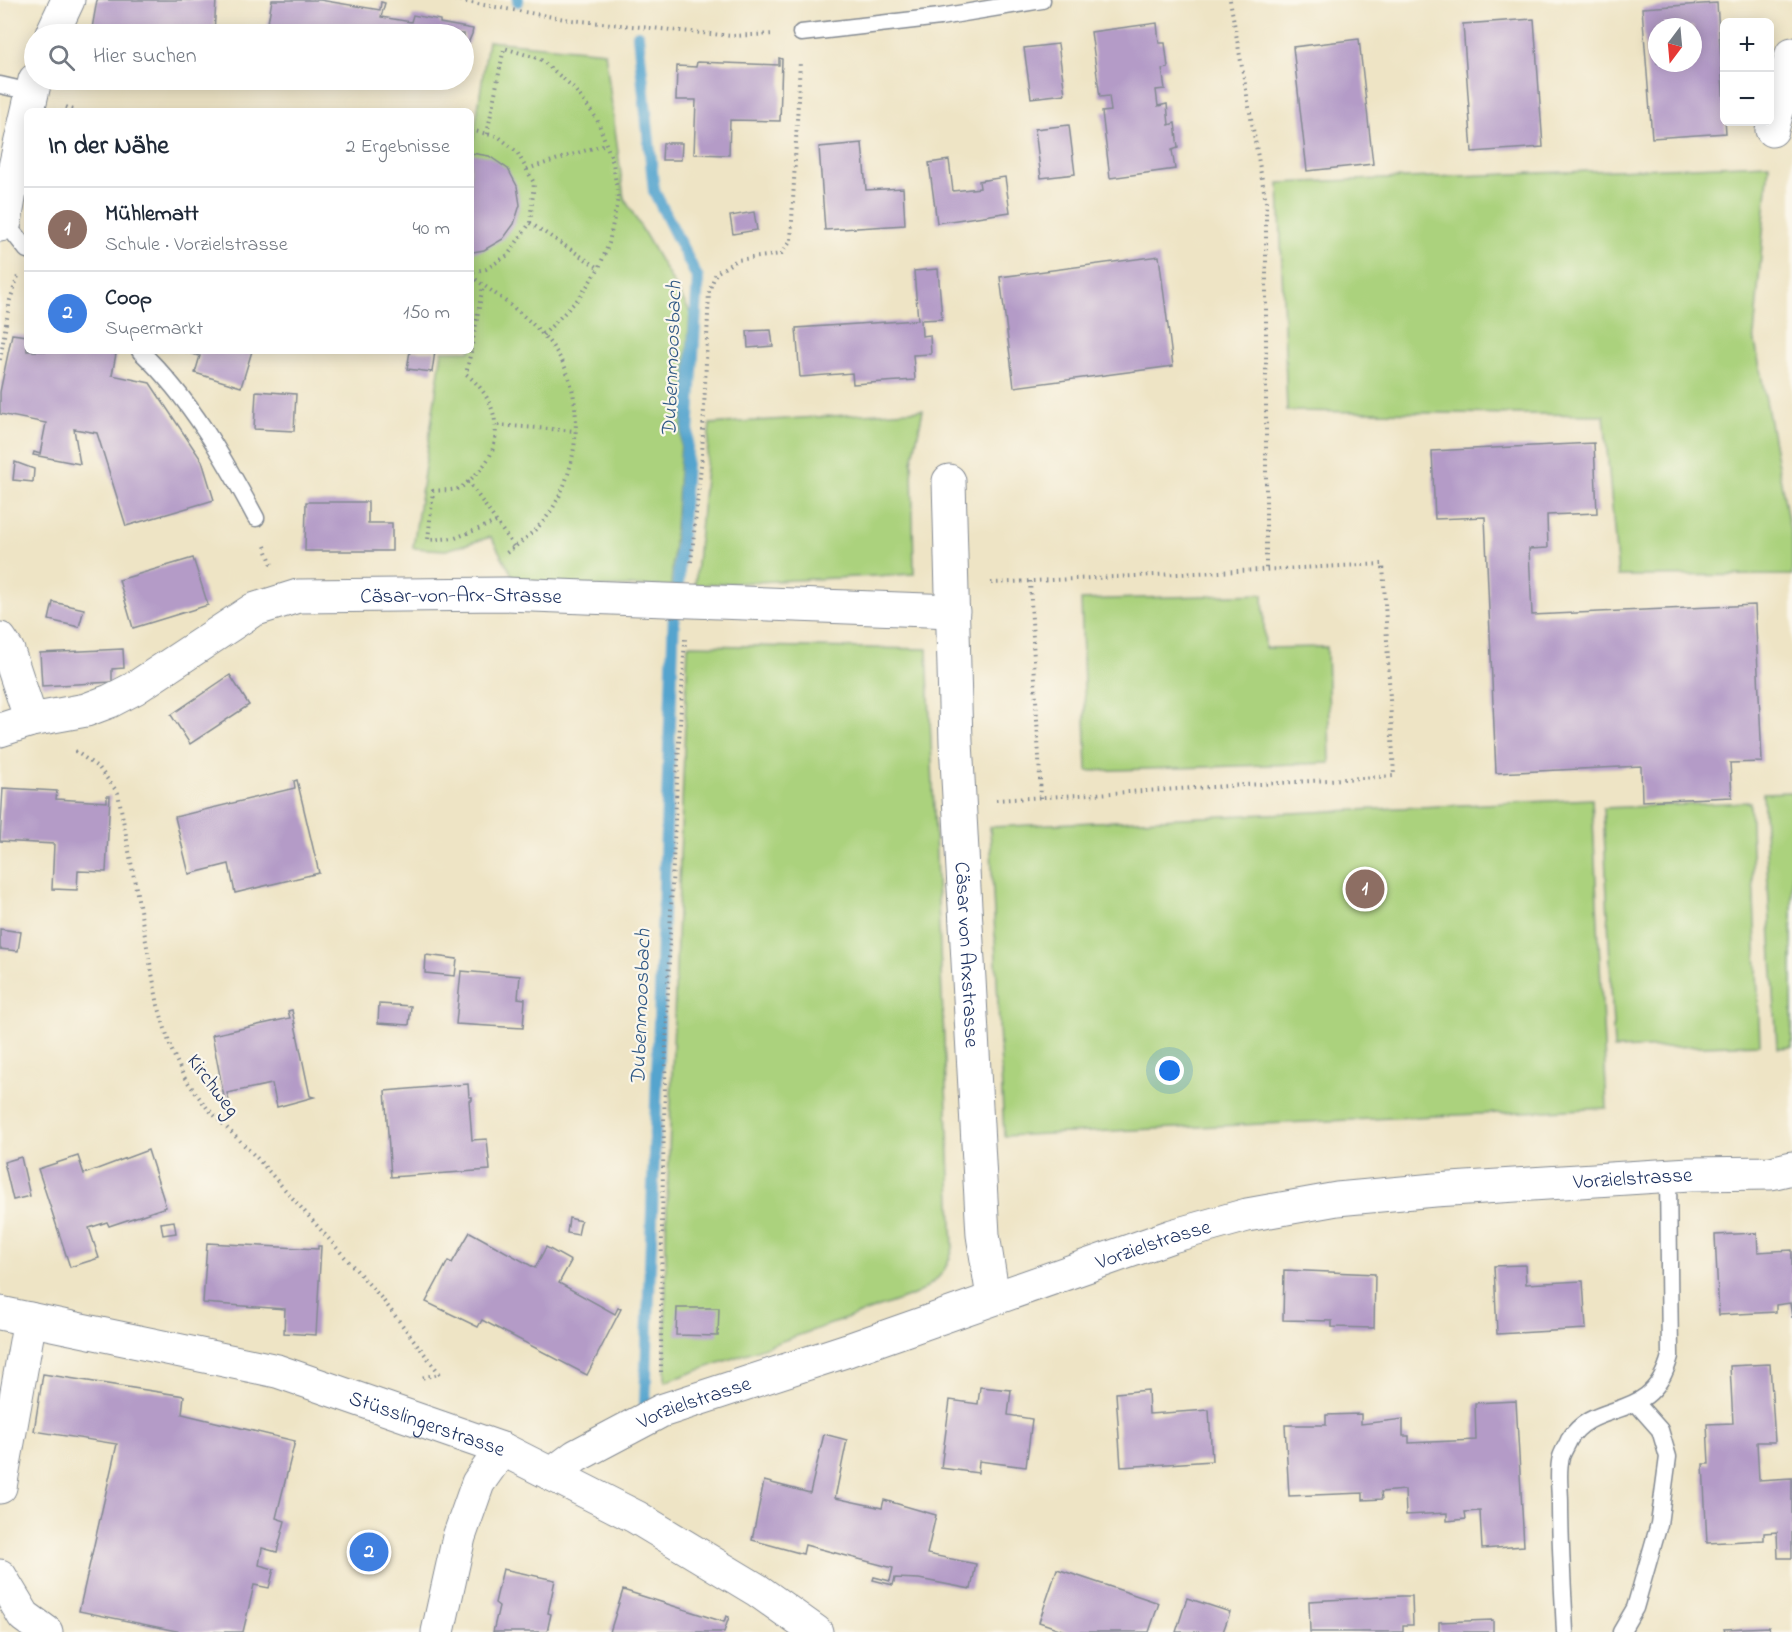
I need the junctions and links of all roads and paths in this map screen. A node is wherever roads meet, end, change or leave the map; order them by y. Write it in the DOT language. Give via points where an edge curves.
graph roads {
  1 [pos="68,0"];
  2 [pos="454,0"];
  3 [pos="1042,0"];
  4 [pos="1230,0"];
  5 [pos="57,24"];
  6 [pos="801,33"];
  7 [pos="1792,54"];
  8 [pos="22,86"];
  9 [pos="1772,130"];
  10 [pos="474,131"];
  11 [pos="487,134"];
  12 [pos="606,144"];
  13 [pos="527,169"];
  14 [pos="3,223"];
  15 [pos="530,223"];
  16 [pos="24,247"];
  17 [pos="24,259"];
  18 [pos="599,268"];
  19 [pos="474,273"];
  20 [pos="474,277"];
  21 [pos="483,285"];
  22 [pos="474,334"];
  23 [pos="542,336"];
  24 [pos="143,354"];
  25 [pos="470,354"];
  26 [pos="0,360"];
  27 [pos="498,425"];
  28 [pos="576,431"];
  29 [pos="948,481"];
  30 [pos="468,482"];
  31 [pos="256,518"];
  32 [pos="496,522"];
  33 [pos="514,547"];
  34 [pos="1266,569"];
  35 [pos="1030,581"];
  36 [pos="480,595"];
  37 [pos="953,598"];
  38 [pos="284,599"];
  39 [pos="687,600"];
  40 [pos="0,639"];
  41 [pos="31,720"];
  42 [pos="0,730"];
  43 [pos="1041,798"];
  44 [pos="960,802"];
  45 [pos="1792,1168"];
  46 [pos="1668,1176"];
  47 [pos="993,1297"];
  48 [pos="15,1316"];
  49 [pos="1637,1404"];
  50 [pos="661,1410"];
  51 [pos="400,1412"];
  52 [pos="502,1449"];
  53 [pos="552,1474"];
  54 [pos="0,1487"];
  55 [pos="0,1576"];
  56 [pos="41,1631"];
  57 [pos="438,1632"];
  58 [pos="816,1632"];
  59 [pos="1565,1632"];
  60 [pos="1621,1632"];
  1 -- 5 [label="street"];
  2 -- 6 [label="path" via="571,20 732,36"];
  3 -- 6 [label="lane" via="940,17"];
  4 -- 34 [label="path" via="1266,202"];
  6 -- 39 [label="path" via="791,241 781,254 737,260 716,273 710,291 702,456"];
  7 -- 9 [label="street"];
  8 -- 14 [label="street"];
  10 -- 11 [label="path"];
  11 -- 12 [label="path" via="504,48 540,59 573,87 597,119"];
  11 -- 13 [label="path" via="499,137 517,152"];
  12 -- 13 [label="path"];
  12 -- 18 [label="path" via="618,198 609,243"];
  13 -- 15 [label="path" via="534,183"];
  14 -- 16 [label="lane"];
  15 -- 18 [label="path"];
  15 -- 19 [label="path" via="508,255"];
  17 -- 26 [label="path" via="10,300"];
  18 -- 23 [label="path" via="579,298"];
  20 -- 21 [label="path"];
  21 -- 22 [label="path"];
  21 -- 23 [label="path"];
  23 -- 28 [label="path" via="559,357 572,390"];
  24 -- 31 [label="lane" via="210,435"];
  25 -- 27 [label="path" via="466,374 488,396"];
  27 -- 28 [label="path"];
  27 -- 30 [label="path" via="484,467"];
  28 -- 33 [label="path" via="566,478 554,506 534,533"];
  29 -- 37 [label="street, Cäsar von Arxstrasse"];
  30 -- 32 [label="path"];
  30 -- 32 [label="path" via="458,489 433,491 428,540 455,538"];
  31 -- 38 [label="path"];
  32 -- 33 [label="path"];
  33 -- 36 [label="path" via="495,562"];
  34 -- 35 [label="path"];
  34 -- 43 [label="path" via="1383,564 1394,776"];
  35 -- 37 [label="path"];
  35 -- 43 [label="path"];
  36 -- 38 [label="street, Cäsar-von-Arx-Strasse"];
  36 -- 39 [label="street, Cäsar-von-Arx-Strasse"];
  37 -- 39 [label="street, Cäsar-von-Arx-Strasse"];
  37 -- 44 [label="street, Cäsar von Arxstrasse"];
  38 -- 41 [label="street, Cäsar-von-Arx-Strasse" via="253,610 110,701 86,710"];
  39 -- 50 [label="path" via="673,836 661,1218"];
  40 -- 41 [label="street" via="8,651"];
  41 -- 42 [label="street, Cäsar-von-Arx-Strasse"];
  41 -- 51 [label="path, Kirchweg" via="99,768 118,793 158,1005 184,1077 207,1108 257,1158 383,1300 440,1374 411,1380"];
  43 -- 44 [label="path"];
  44 -- 47 [label="street, Cäsar von Arxstrasse" via="983,1235"];
  45 -- 46 [label="street, Vorzielstrasse" via="1771,1173"];
  46 -- 47 [label="street, Vorzielstrasse" via="1424,1191 1247,1215 1172,1236"];
  46 -- 49 [label="lane" via="1670,1356 1665,1377"];
  47 -- 50 [label="street, Vorzielstrasse" via="848,1350"];
  48 -- 51 [label="street, Stüsslingerstrasse" via="277,1371"];
  48 -- 54 [label="street"];
  49 -- 59 [label="lane" via="1609,1412 1585,1425 1570,1438 1561,1456"];
  49 -- 60 [label="lane" via="1660,1430 1668,1457 1659,1524 1635,1608"];
  50 -- 53 [label="street, Vorzielstrasse" via="576,1456"];
  51 -- 52 [label="street, Stüsslingerstrasse"];
  52 -- 53 [label="street, Stüsslingerstrasse"];
  52 -- 57 [label="street" via="478,1483 459,1537"];
  53 -- 58 [label="street, Stüsslingerstrasse" via="636,1516 757,1590"];
  55 -- 56 [label="street" via="24,1616"];
}
